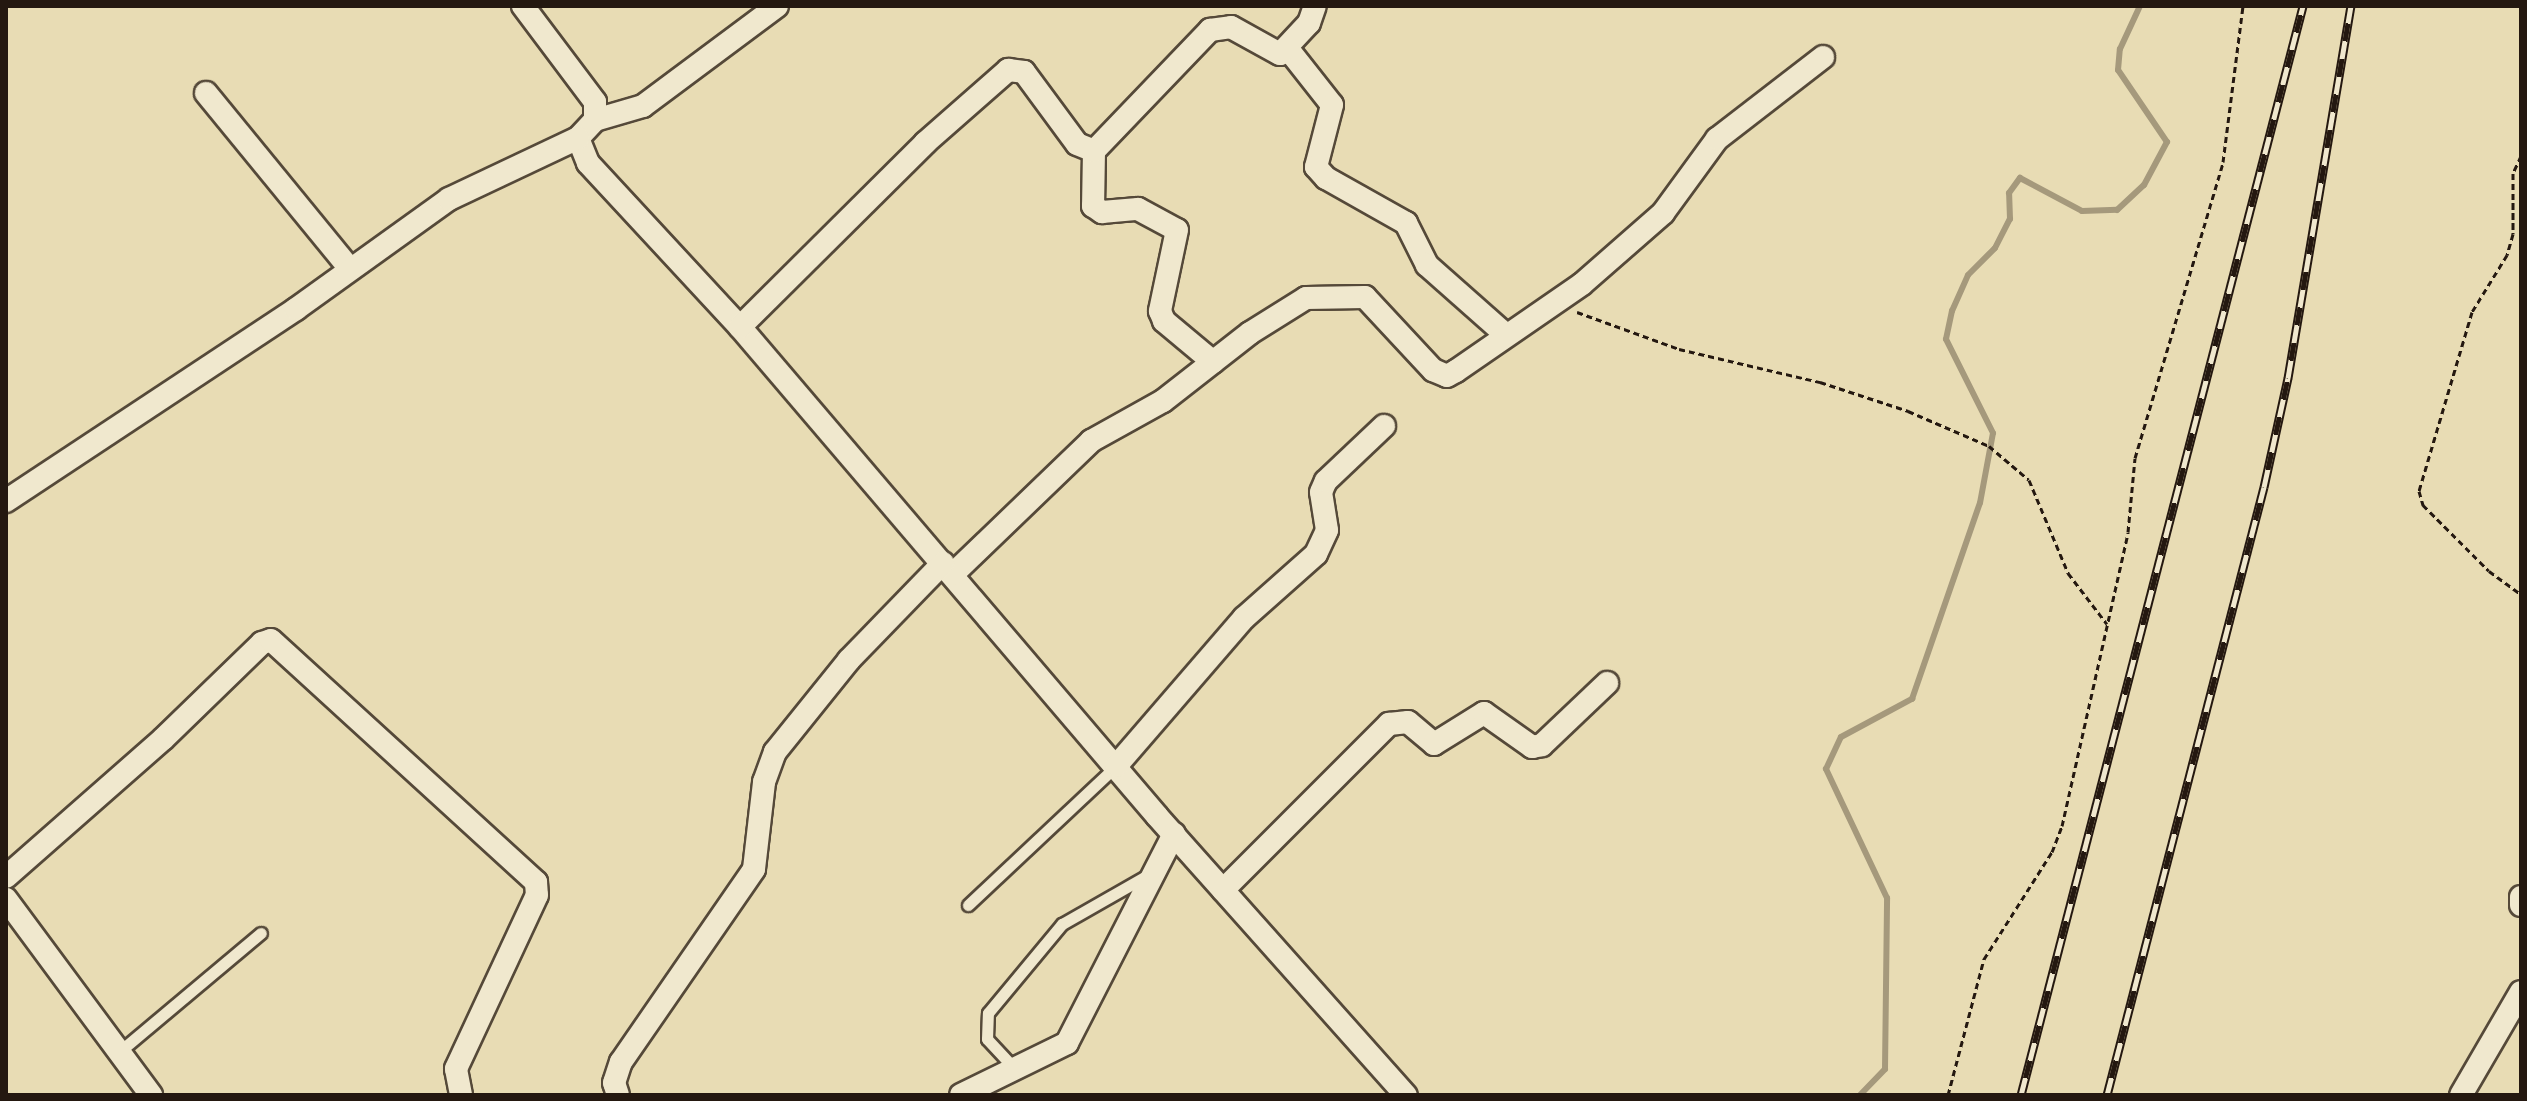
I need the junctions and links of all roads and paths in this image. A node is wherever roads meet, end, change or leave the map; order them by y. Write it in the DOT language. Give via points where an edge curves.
graph roads {
  1 [pos="523,6"];
  2 [pos="777,6"];
  3 [pos="1315,6"];
  4 [pos="2243,6"];
  5 [pos="1288,49"];
  6 [pos="1823,57"];
  7 [pos="206,93"];
  8 [pos="595,120"];
  9 [pos="578,138"];
  10 [pos="1094,151"];
  11 [pos="2521,156"];
  12 [pos="349,268"];
  13 [pos="1551,303"];
  14 [pos="740,327"];
  15 [pos="1505,334"];
  16 [pos="1213,362"];
  17 [pos="1384,426"];
  18 [pos="6,501"];
  19 [pos="948,568"];
  20 [pos="2521,594"];
  21 [pos="2107,624"];
  22 [pos="1607,683"];
  23 [pos="1117,765"];
  24 [pos="1174,834"];
  25 [pos="1156,870"];
  26 [pos="6,877"];
  27 [pos="1223,890"];
  28 [pos="2521,897"];
  29 [pos="6,899"];
  30 [pos="968,905"];
  31 [pos="2521,905"];
  32 [pos="261,933"];
  33 [pos="2521,992"];
  34 [pos="119,1052"];
  35 [pos="1015,1070"];
  36 [pos="151,1095"];
  37 [pos="461,1095"];
  38 [pos="618,1095"];
  39 [pos="961,1095"];
  40 [pos="1406,1095"];
  41 [pos="1948,1095"];
  42 [pos="2461,1095"];
  1 -- 8 [label="street" via="587,87 595,102"];
  2 -- 8 [label="street" via="655,99"];
  3 -- 5 [label="street"];
  4 -- 21 [label="path" via="2223,162 2140,435 2128,532"];
  5 -- 10 [label="street" via="1270,53 1231,27 1210,30"];
  5 -- 15 [label="street" via="1332,105 1316,167 1326,178 1406,223 1427,265"];
  6 -- 13 [label="street" via="1717,139 1663,213 1582,284"];
  7 -- 12 [label="street"];
  8 -- 9 [label="street"];
  9 -- 12 [label="street" via="484,179"];
  9 -- 14 [label="street" via="588,163"];
  10 -- 14 [label="street" via="1077,144 1024,72 1008,70 925,143"];
  10 -- 16 [label="street" via="1093,206 1102,212 1138,209 1177,230 1160,311"];
  11 -- 20 [label="path" via="2513,173 2513,234 2507,255 2472,312 2419,491 2423,505 2489,571"];
  12 -- 18 [label="street" via="296,309"];
  13 -- 15 [label="street"];
  13 -- 21 [label="path" via="1679,349 1820,382 1917,414 1989,446 2029,480 2068,573"];
  14 -- 19 [label="street"];
  15 -- 16 [label="street" via="1456,371 1440,375 1365,297 1317,295 1250,333"];
  16 -- 19 [label="street" via="1163,401 1091,441"];
  17 -- 23 [label="street" via="1326,481 1321,492 1327,530 1316,554 1244,618"];
  19 -- 23 [label="street"];
  19 -- 38 [label="street" via="849,660 775,752 764,782 754,869 621,1062 614,1083"];
  21 -- 41 [label="path" via="2062,826 2052,852 1984,959"];
  22 -- 27 [label="street" via="1542,745 1532,747 1484,713 1434,744 1408,722 1389,724"];
  23 -- 24 [label="street"];
  23 -- 30 [label="lane"];
  24 -- 25 [label="street"];
  24 -- 27 [label="street"];
  25 -- 35 [label="street" via="1076,1031 1054,1052"];
  25 -- 35 [label="lane" via="1062,924 988,1013 987,1039"];
  26 -- 37 [label="street" via="271,640 536,882 537,895 456,1069"];
  27 -- 40 [label="street"];
  28 -- 31 [label="street"];
  29 -- 34 [label="street"];
  32 -- 34 [label="lane"];
  33 -- 42 [label="street"];
  34 -- 36 [label="street"];
  35 -- 39 [label="street"];
}
